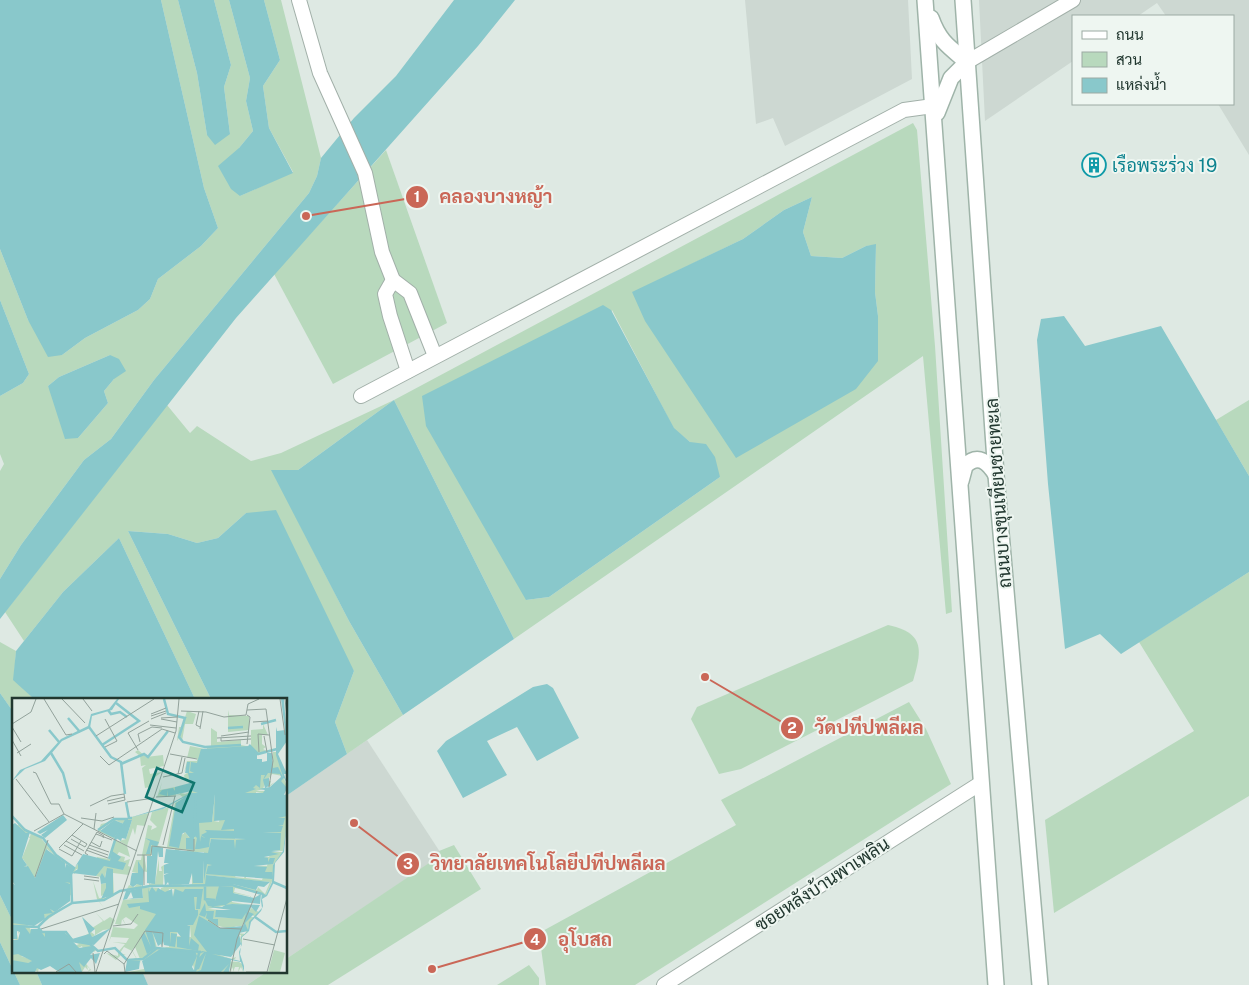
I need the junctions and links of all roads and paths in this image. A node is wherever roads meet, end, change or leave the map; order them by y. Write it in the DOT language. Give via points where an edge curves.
graph roads {
  1 [pos="299,0"];
  2 [pos="925,0"];
  3 [pos="963,0"];
  4 [pos="1073,0"];
  5 [pos="967,62"];
  6 [pos="933,106"];
  7 [pos="934,122"];
  8 [pos="393,280"];
  9 [pos="435,356"];
  10 [pos="408,371"];
  11 [pos="361,396"];
  12 [pos="996,475"];
  13 [pos="960,482"];
  14 [pos="981,783"];
  15 [pos="664,985"];
  16 [pos="996,985"];
  17 [pos="1040,985"];
  1 -- 8 [label="street" via="320,73 365,173 382,252"];
  2 -- 5 [label="main road" via="936,33 943,43"];
  2 -- 6 [label="main road, ถนนบางขุนเทียนชายทะเล"];
  3 -- 5 [label="main road, ถนนบางขุนเทียนชายทะเล"];
  4 -- 5 [label="street"];
  5 -- 7 [label="main road" via="951,78"];
  5 -- 12 [label="main road, ถนนบางขุนเทียนชายทะเล"];
  6 -- 7 [label="main road, ถนนบางขุนเทียนชายทะเล"];
  6 -- 9 [label="street" via="904,110"];
  7 -- 13 [label="main road, ถนนบางขุนเทียนชายทะเล"];
  8 -- 9 [label="street" via="410,293"];
  8 -- 10 [label="street" via="385,294"];
  9 -- 10 [label="street"];
  10 -- 11 [label="street"];
  12 -- 13 [label="main road" via="989,464 982,459 976,460 965,466"];
  12 -- 17 [label="main road, ถนนบางขุนเทียนชายทะเล"];
  13 -- 14 [label="main road, ถนนบางขุนเทียนชายทะเล"];
  14 -- 15 [label="street, ซอยหลังบ้านพาเพลิน"];
  14 -- 16 [label="main road, ถนนบางขุนเทียนชายทะเล"];
}
